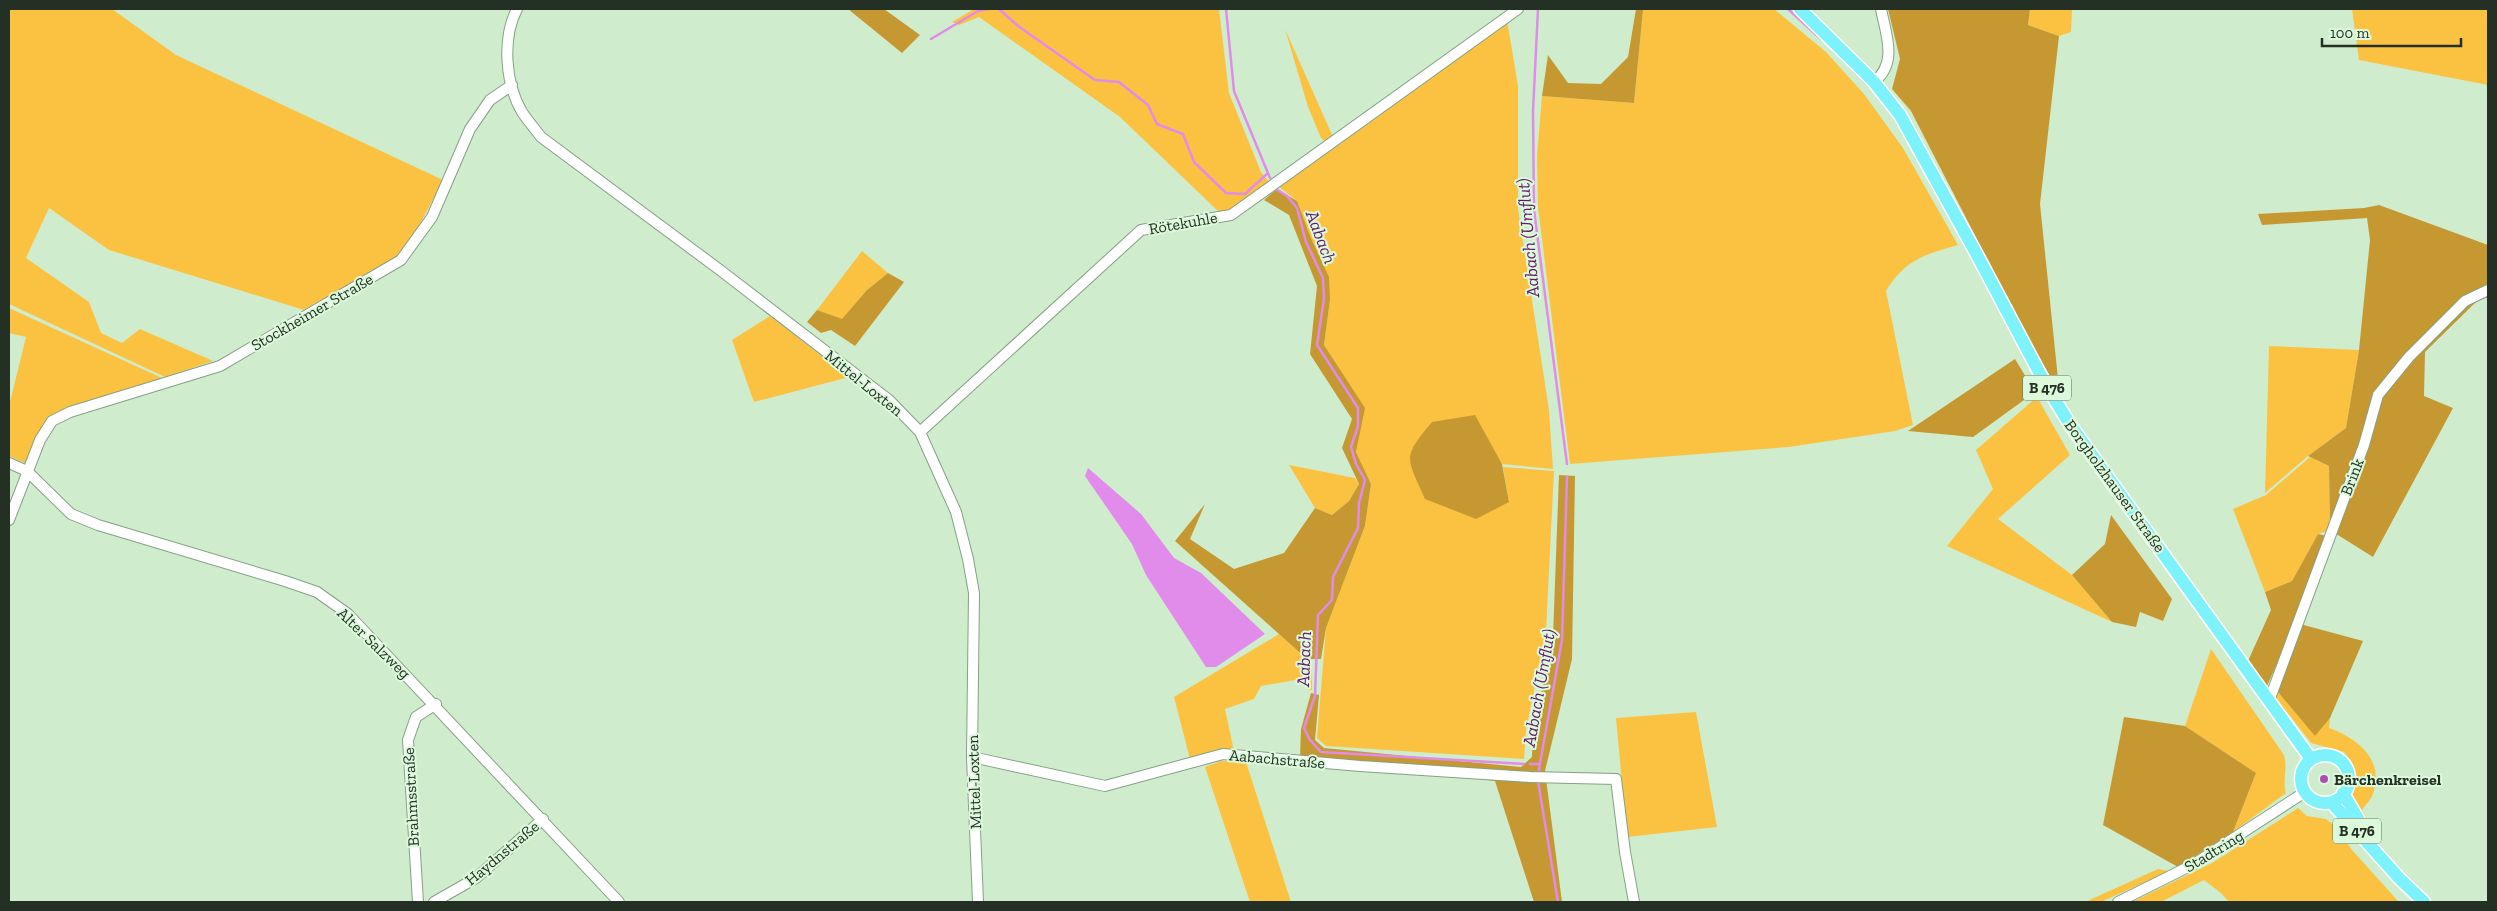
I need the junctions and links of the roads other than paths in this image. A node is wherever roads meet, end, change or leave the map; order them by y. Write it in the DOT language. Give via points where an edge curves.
graph roads {
  1 [pos="517,9"];
  2 [pos="1518,9"];
  3 [pos="1800,9"];
  4 [pos="1881,9"];
  5 [pos="1874,82"];
  6 [pos="512,85"];
  7 [pos="2488,290"];
  8 [pos="920,432"];
  9 [pos="9,463"];
  10 [pos="26,471"];
  11 [pos="9,520"];
  12 [pos="2269,701"];
  13 [pos="436,704"];
  14 [pos="972,757"];
  15 [pos="2311,759"];
  16 [pos="2305,792"];
  17 [pos="2343,794"];
  18 [pos="2331,802"];
  19 [pos="543,819"];
  20 [pos="2383,860"];
  21 [pos="418,902"];
  22 [pos="434,902"];
  23 [pos="620,902"];
  24 [pos="978,902"];
  25 [pos="1634,902"];
  26 [pos="2118,902"];
  27 [pos="2424,902"];
  1 -- 6 [label="street" via="508,38"];
  2 -- 8 [label="street, Rötekuhle" via="1231,215 1141,230"];
  3 -- 5 [label="main road, Borgholzhauser Straße / B 476"];
  4 -- 5 [label="street" via="1890,61 1881,77"];
  5 -- 12 [label="main road, Borgholzhauser Straße / B 476" via="1900,115 2071,426"];
  6 -- 8 [label="street, Mittel-Loxten" via="521,110 541,137 889,400"];
  6 -- 10 [label="street, Stockheimer Straße" via="490,100 470,129 432,217 402,260 220,366 70,412 52,421"];
  7 -- 12 [label="street, Brink" via="2465,301 2409,357 2378,395 2364,445"];
  8 -- 14 [label="street, Mittel-Loxten" via="956,512 974,593"];
  9 -- 10 [label="street, Alter Salzweg"];
  10 -- 11 [label="street, Stockheimer Straße"];
  10 -- 13 [label="street, Alter Salzweg" via="70,514 317,592 348,614"];
  12 -- 15 [label="main road, Borgholzhauser Straße / B 476"];
  13 -- 19 [label="street, Alter Salzweg"];
  13 -- 21 [label="street, Brahmsstraße" via="416,717 408,740"];
  14 -- 24 [label="street, Mittel-Loxten"];
  14 -- 25 [label="street, Aabachstraße" via="1105,786 1223,754 1543,778 1616,778"];
  15 -- 16 [label="main road" via="2301,778"];
  15 -- 17 [label="main road" via="2332,756 2344,765 2349,780"];
  16 -- 18 [label="main road" via="2316,801"];
  16 -- 26 [label="street, Stadtring" via="2194,864"];
  17 -- 18 [label="main road"];
  17 -- 20 [label="main road"];
  18 -- 20 [label="main road, B 476"];
  19 -- 22 [label="street, Haydnstraße" via="476,878"];
  19 -- 23 [label="street, Alter Salzweg"];
  20 -- 27 [label="main road, B 476"];
}
